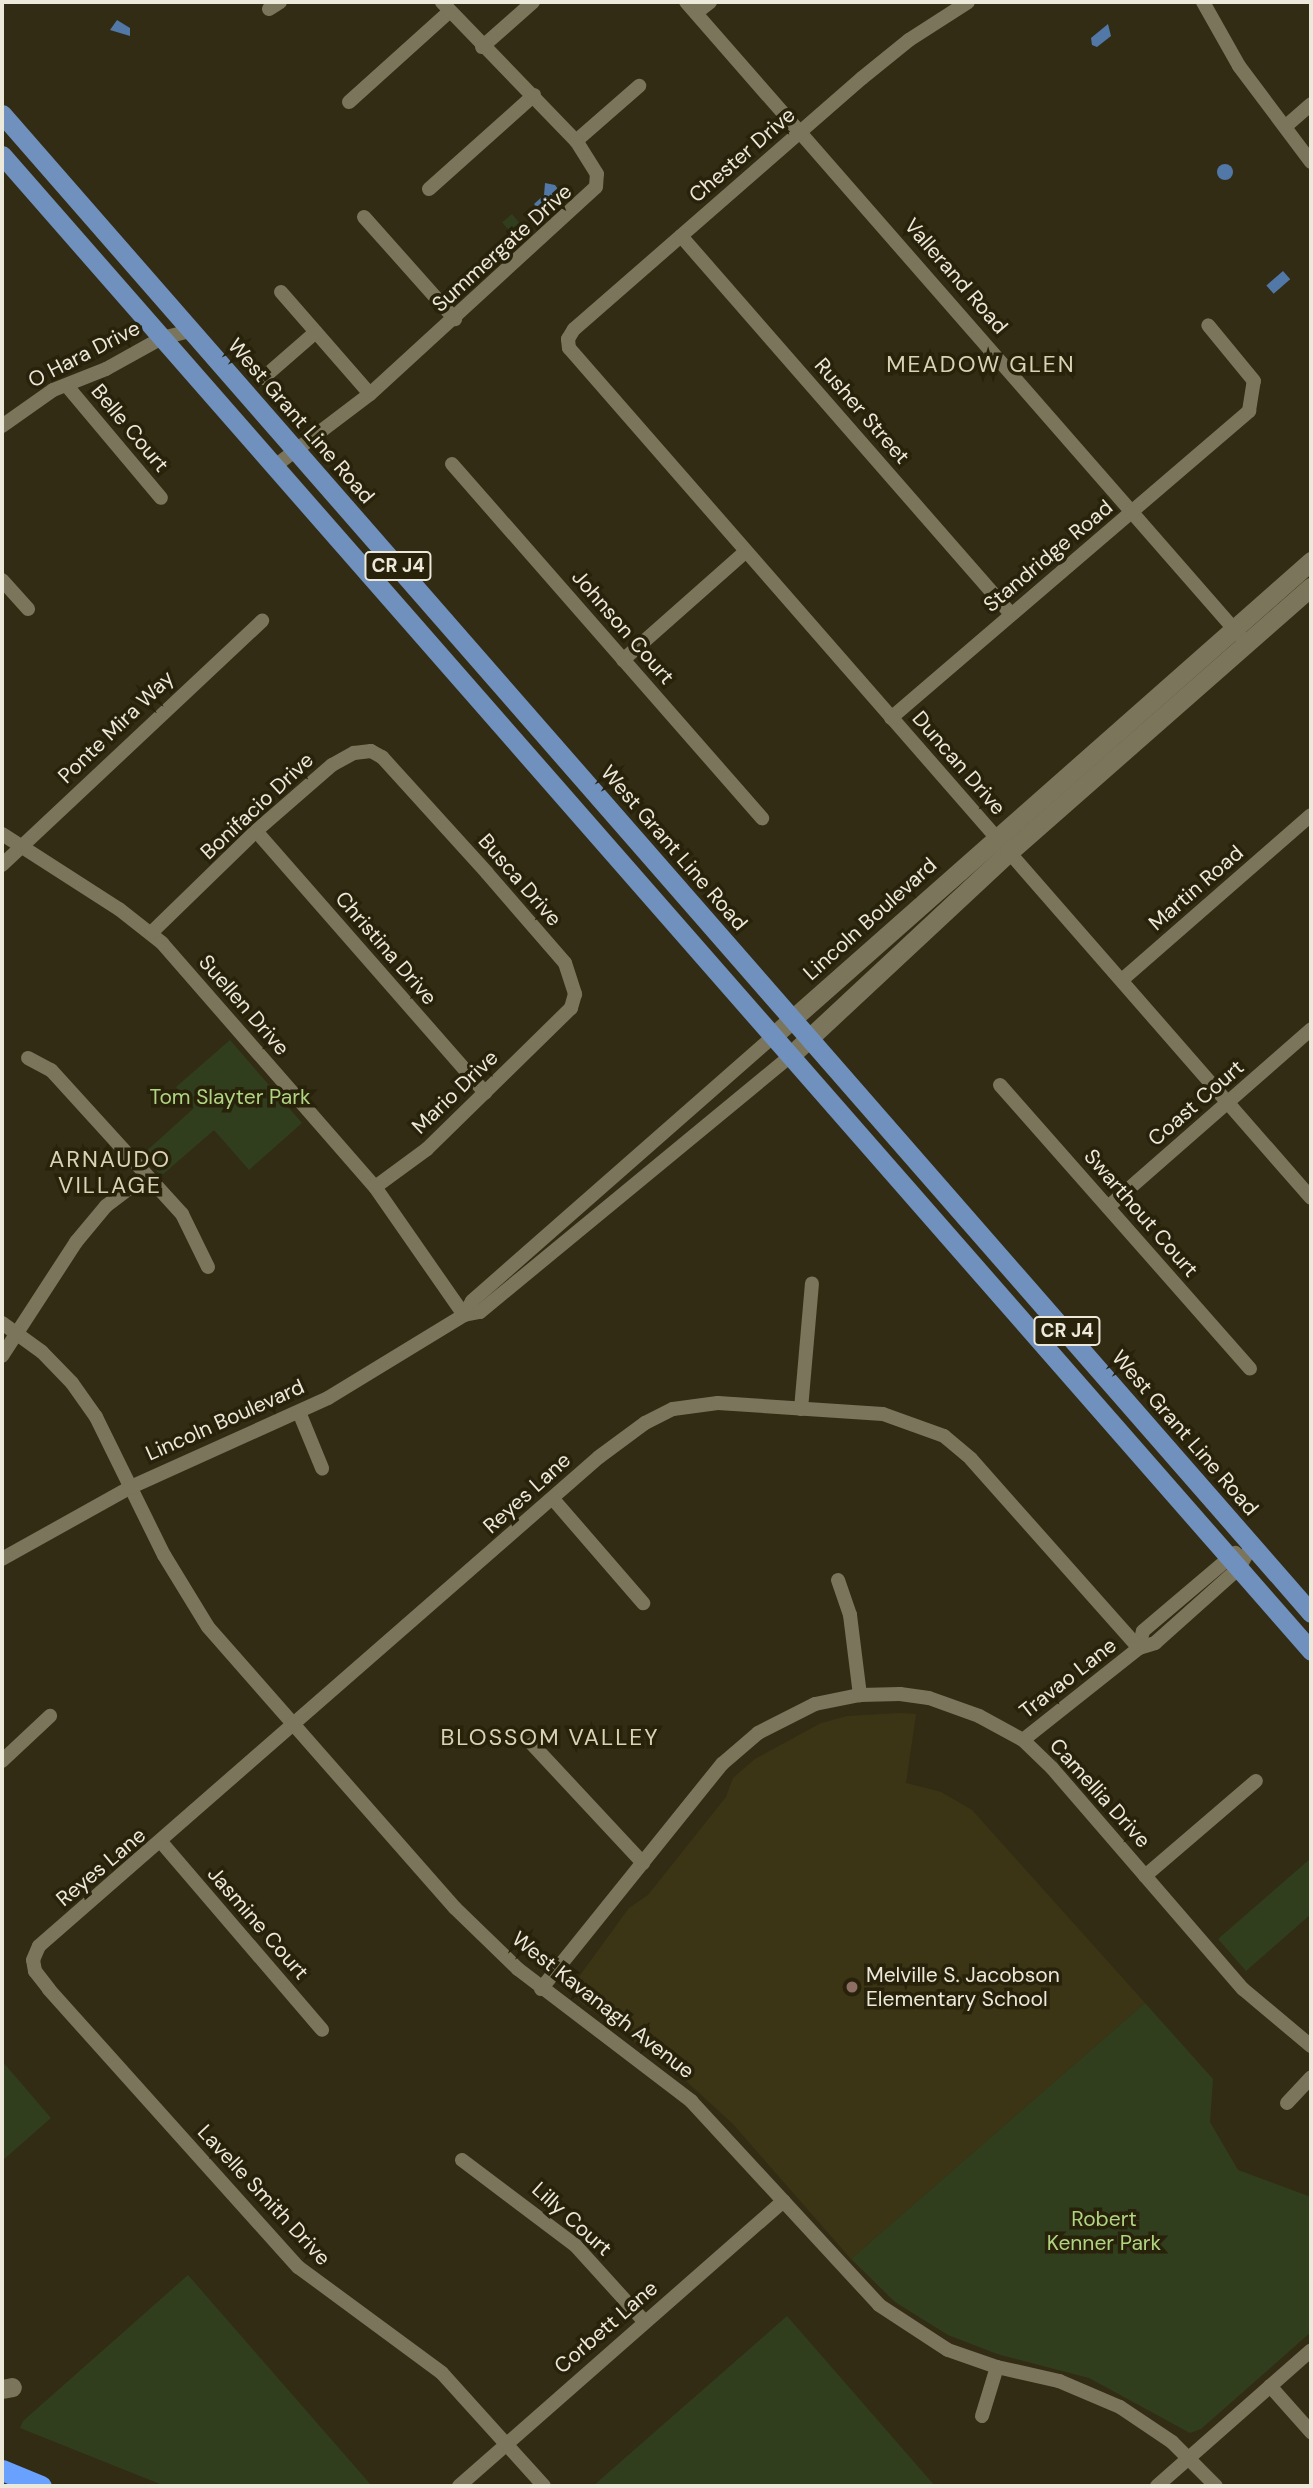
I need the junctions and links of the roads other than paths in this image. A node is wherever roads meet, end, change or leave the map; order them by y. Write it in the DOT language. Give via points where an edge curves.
graph roads {
  1 [pos="533,2"];
  2 [pos="686,2"];
  3 [pos="710,2"];
  4 [pos="968,2"];
  5 [pos="1203,2"];
  6 [pos="446,7"];
  7 [pos="696,13"];
  8 [pos="482,47"];
  9 [pos="639,86"];
  10 [pos="534,95"];
  11 [pos="349,102"];
  12 [pos="1311,104"];
  13 [pos="2,114"];
  14 [pos="1286,126"];
  15 [pos="802,131"];
  16 [pos="576,141"];
  17 [pos="9,162"];
  18 [pos="1311,162"];
  19 [pos="429,189"];
  20 [pos="67,190"];
  21 [pos="365,217"];
  22 [pos="681,236"];
  23 [pos="281,292"];
  24 [pos="455,319"];
  25 [pos="1208,325"];
  26 [pos="191,331"];
  27 [pos="316,332"];
  28 [pos="162,338"];
  29 [pos="574,356"];
  30 [pos="263,378"];
  31 [pos="67,386"];
  32 [pos="370,394"];
  33 [pos="2,426"];
  34 [pos="295,448"];
  35 [pos="452,464"];
  36 [pos="275,466"];
  37 [pos="161,498"];
  38 [pos="1133,512"];
  39 [pos="745,552"];
  40 [pos="1311,561"];
  41 [pos="2,580"];
  42 [pos="1311,587"];
  43 [pos="28,609"];
  44 [pos="1010,613"];
  45 [pos="262,621"];
  46 [pos="1241,636"];
  47 [pos="623,660"];
  48 [pos="891,718"];
  49 [pos="399,776"];
  50 [pos="1311,815"];
  51 [pos="762,818"];
  52 [pos="256,831"];
  53 [pos="2,834"];
  54 [pos="1002,845"];
  55 [pos="20,849"];
  56 [pos="2,865"];
  57 [pos="151,933"];
  58 [pos="1123,979"];
  59 [pos="793,1019"];
  60 [pos="559,1021"];
  61 [pos="1311,1029"];
  62 [pos="772,1037"];
  63 [pos="809,1037"];
  64 [pos="789,1057"];
  65 [pos="28,1058"];
  66 [pos="1000,1085"];
  67 [pos="485,1093"];
  68 [pos="1228,1102"];
  69 [pos="144,1177"];
  70 [pos="375,1188"];
  71 [pos="1311,1198"];
  72 [pos="1108,1208"];
  73 [pos="208,1267"];
  74 [pos="812,1283"];
  75 [pos="464,1315"];
  76 [pos="2,1323"];
  77 [pos="18,1335"];
  78 [pos="2,1356"];
  79 [pos="1250,1369"];
  80 [pos="801,1409"];
  81 [pos="299,1412"];
  82 [pos="321,1468"];
  83 [pos="131,1487"];
  84 [pos="553,1499"];
  85 [pos="1252,1545"];
  86 [pos="2,1559"];
  87 [pos="1233,1562"];
  88 [pos="838,1580"];
  89 [pos="643,1603"];
  90 [pos="1311,1613"];
  91 [pos="1139,1648"];
  92 [pos="1311,1651"];
  93 [pos="860,1695"];
  94 [pos="50,1716"];
  95 [pos="294,1727"];
  96 [pos="1023,1740"];
  97 [pos="532,1744"];
  98 [pos="2,1761"];
  99 [pos="1256,1781"];
  100 [pos="162,1843"];
  101 [pos="643,1863"];
  102 [pos="1145,1876"];
  103 [pos="541,1989"];
  104 [pos="60,2001"];
  105 [pos="322,2030"];
  106 [pos="1311,2046"];
  107 [pos="1311,2077"];
  108 [pos="1287,2103"];
  109 [pos="462,2160"];
  110 [pos="783,2201"];
  111 [pos="644,2321"];
  112 [pos="1311,2350"];
  113 [pos="997,2367"];
  114 [pos="1270,2386"];
  115 [pos="982,2416"];
  116 [pos="1311,2432"];
  117 [pos="508,2442"];
  118 [pos="1189,2457"];
  119 [pos="2,2470"];
  120 [pos="41,2486"];
  121 [pos="459,2486"];
  122 [pos="544,2486"];
  123 [pos="1157,2486"];
  124 [pos="1216,2486"];
  1 -- 8 [label="street"];
  2 -- 7 [label="street, Vallerand Road"];
  3 -- 7 [label="street"];
  4 -- 15 [label="street, Chester Drive" via="909,40"];
  5 -- 14 [label="street" via="1239,66"];
  6 -- 8 [label="street, Summergate Drive"];
  6 -- 11 [label="street"];
  7 -- 15 [label="street, Vallerand Road"];
  8 -- 10 [label="street, Summergate Drive"];
  9 -- 16 [label="street"];
  10 -- 16 [label="street, Summergate Drive"];
  10 -- 19 [label="street"];
  12 -- 14 [label="street"];
  13 -- 20 [label="main road, West Grant Line Road / CR J4"];
  14 -- 18 [label="street"];
  15 -- 22 [label="street, Chester Drive"];
  15 -- 38 [label="street, Vallerand Road"];
  16 -- 24 [label="street, Summergate Drive" via="597,174 590,195"];
  17 -- 20 [label="main road" via="56,191"];
  17 -- 28 [label="main road, CR J4"];
  20 -- 26 [label="main road, West Grant Line Road / CR J4"];
  21 -- 24 [label="street"];
  22 -- 29 [label="street, Chester Drive" via="574,329 568,339"];
  22 -- 44 [label="street, Rusher Street"];
  23 -- 27 [label="street"];
  24 -- 32 [label="street, Summergate Drive"];
  25 -- 38 [label="street, Standridge Road" via="1254,380 1249,411"];
  26 -- 28 [label="street, O Hara Drive"];
  26 -- 34 [label="main road, West Grant Line Road / CR J4"];
  27 -- 30 [label="street"];
  27 -- 32 [label="street"];
  28 -- 31 [label="street, O Hara Drive"];
  28 -- 36 [label="main road, CR J4"];
  29 -- 39 [label="street, Duncan Drive"];
  31 -- 33 [label="street, O Hara Drive" via="41,397"];
  31 -- 37 [label="street, Belle Court"];
  32 -- 34 [label="street, Summergate Drive"];
  34 -- 36 [label="street, Summergate Drive"];
  34 -- 59 [label="main road, West Grant Line Road / CR J4"];
  35 -- 47 [label="street, Johnson Court"];
  36 -- 62 [label="main road, CR J4"];
  38 -- 44 [label="street, Standridge Road"];
  38 -- 46 [label="street, Vallerand Road"];
  39 -- 47 [label="street"];
  39 -- 48 [label="street, Duncan Drive"];
  40 -- 46 [label="street, Lincoln Boulevard"];
  41 -- 43 [label="street"];
  42 -- 46 [label="street, Lincoln Boulevard"];
  44 -- 48 [label="street, Standridge Road"];
  45 -- 55 [label="street, Ponte Mira Way"];
  46 -- 54 [label="street, Lincoln Boulevard"];
  47 -- 51 [label="street, Johnson Court"];
  48 -- 54 [label="street, Duncan Drive"];
  49 -- 52 [label="street, Bonifacio Drive" via="372,751 354,753 332,765"];
  49 -- 60 [label="street, Busca Drive" via="565,963 575,994"];
  50 -- 58 [label="street, Martin Road"];
  52 -- 57 [label="street, Bonifacio Drive"];
  52 -- 67 [label="street, Christina Drive"];
  53 -- 55 [label="street, Suellen Drive"];
  54 -- 58 [label="street, Duncan Drive"];
  54 -- 59 [label="street, Lincoln Boulevard"];
  54 -- 63 [label="street, Lincoln Boulevard"];
  55 -- 56 [label="street, Ponte Mira Way"];
  55 -- 57 [label="street, Suellen Drive"];
  57 -- 70 [label="street, Suellen Drive"];
  58 -- 68 [label="street, Duncan Drive"];
  59 -- 62 [label="street, Lincoln Boulevard"];
  59 -- 63 [label="main road, West Grant Line Road / CR J4"];
  60 -- 67 [label="street, Mario Drive"];
  61 -- 68 [label="street, Coast Court"];
  62 -- 64 [label="main road, CR J4"];
  62 -- 75 [label="street, Lincoln Boulevard" via="472,1301"];
  63 -- 64 [label="street, Lincoln Boulevard"];
  63 -- 85 [label="main road, West Grant Line Road / CR J4"];
  64 -- 75 [label="street, Lincoln Boulevard" via="526,1276 480,1312"];
  64 -- 87 [label="main road, CR J4"];
  65 -- 69 [label="street" via="51,1069"];
  66 -- 72 [label="street, Swarthout Court"];
  67 -- 70 [label="street, Mario Drive" via="427,1149"];
  68 -- 71 [label="street, Duncan Drive"];
  68 -- 72 [label="street, Coast Court"];
  69 -- 73 [label="street" via="182,1214"];
  69 -- 77 [label="street" via="106,1206 76,1242"];
  70 -- 75 [label="street, Suellen Drive"];
  72 -- 79 [label="street, Swarthout Court"];
  74 -- 80 [label="street"];
  75 -- 81 [label="street, Lincoln Boulevard" via="410,1351"];
  76 -- 77 [label="street, West Kavanagh Avenue"];
  77 -- 78 [label="street"];
  77 -- 83 [label="street, West Kavanagh Avenue" via="72,1383 96,1418"];
  80 -- 84 [label="street, Reyes Lane" via="718,1404 673,1409 645,1423"];
  80 -- 91 [label="street, Reyes Lane" via="883,1414 944,1436 971,1459"];
  81 -- 82 [label="street"];
  81 -- 83 [label="street, Lincoln Boulevard"];
  83 -- 86 [label="street, Lincoln Boulevard"];
  83 -- 95 [label="street, West Kavanagh Avenue" via="190,1601"];
  84 -- 89 [label="street"];
  84 -- 95 [label="street, Reyes Lane"];
  85 -- 87 [label="street, Travao Lane"];
  85 -- 90 [label="main road, West Grant Line Road / CR J4"];
  87 -- 91 [label="street, Travao Lane" via="1143,1631"];
  87 -- 92 [label="main road, CR J4"];
  88 -- 93 [label="street" via="850,1615"];
  91 -- 96 [label="street, Travao Lane"];
  93 -- 96 [label="street, Camellia Drive" via="929,1698 979,1716"];
  93 -- 101 [label="street, Camellia Drive" via="816,1704 758,1732 722,1764"];
  94 -- 98 [label="street"];
  95 -- 100 [label="street, Reyes Lane"];
  95 -- 103 [label="street, West Kavanagh Avenue" via="455,1908"];
  96 -- 102 [label="street, Camellia Drive"];
  97 -- 101 [label="street"];
  99 -- 102 [label="street"];
  100 -- 104 [label="street, Reyes Lane" via="39,1946 33,1960 35,1971"];
  100 -- 105 [label="street, Jasmine Court"];
  101 -- 103 [label="street, Camellia Drive"];
  102 -- 106 [label="street, Camellia Drive" via="1243,1989"];
  103 -- 110 [label="street, West Kavanagh Avenue" via="691,2101"];
  104 -- 117 [label="street, Lavelle Smith Drive" via="298,2267 414,2349"];
  107 -- 108 [label="street"];
  109 -- 111 [label="street, Lilly Court" via="575,2245"];
  110 -- 111 [label="street, Corbett Lane"];
  110 -- 113 [label="street, West Kavanagh Avenue" via="879,2305 928,2339"];
  111 -- 117 [label="street, Corbett Lane"];
  112 -- 114 [label="street"];
  113 -- 115 [label="street"];
  113 -- 118 [label="street, West Kavanagh Avenue" via="1090,2393 1146,2422"];
  114 -- 116 [label="street"];
  114 -- 118 [label="street"];
  117 -- 121 [label="street, Corbett Lane"];
  117 -- 122 [label="street, Lavelle Smith Drive"];
  118 -- 123 [label="street"];
  118 -- 124 [label="street, West Kavanagh Avenue"];
  119 -- 120 [label="highway"];
}
